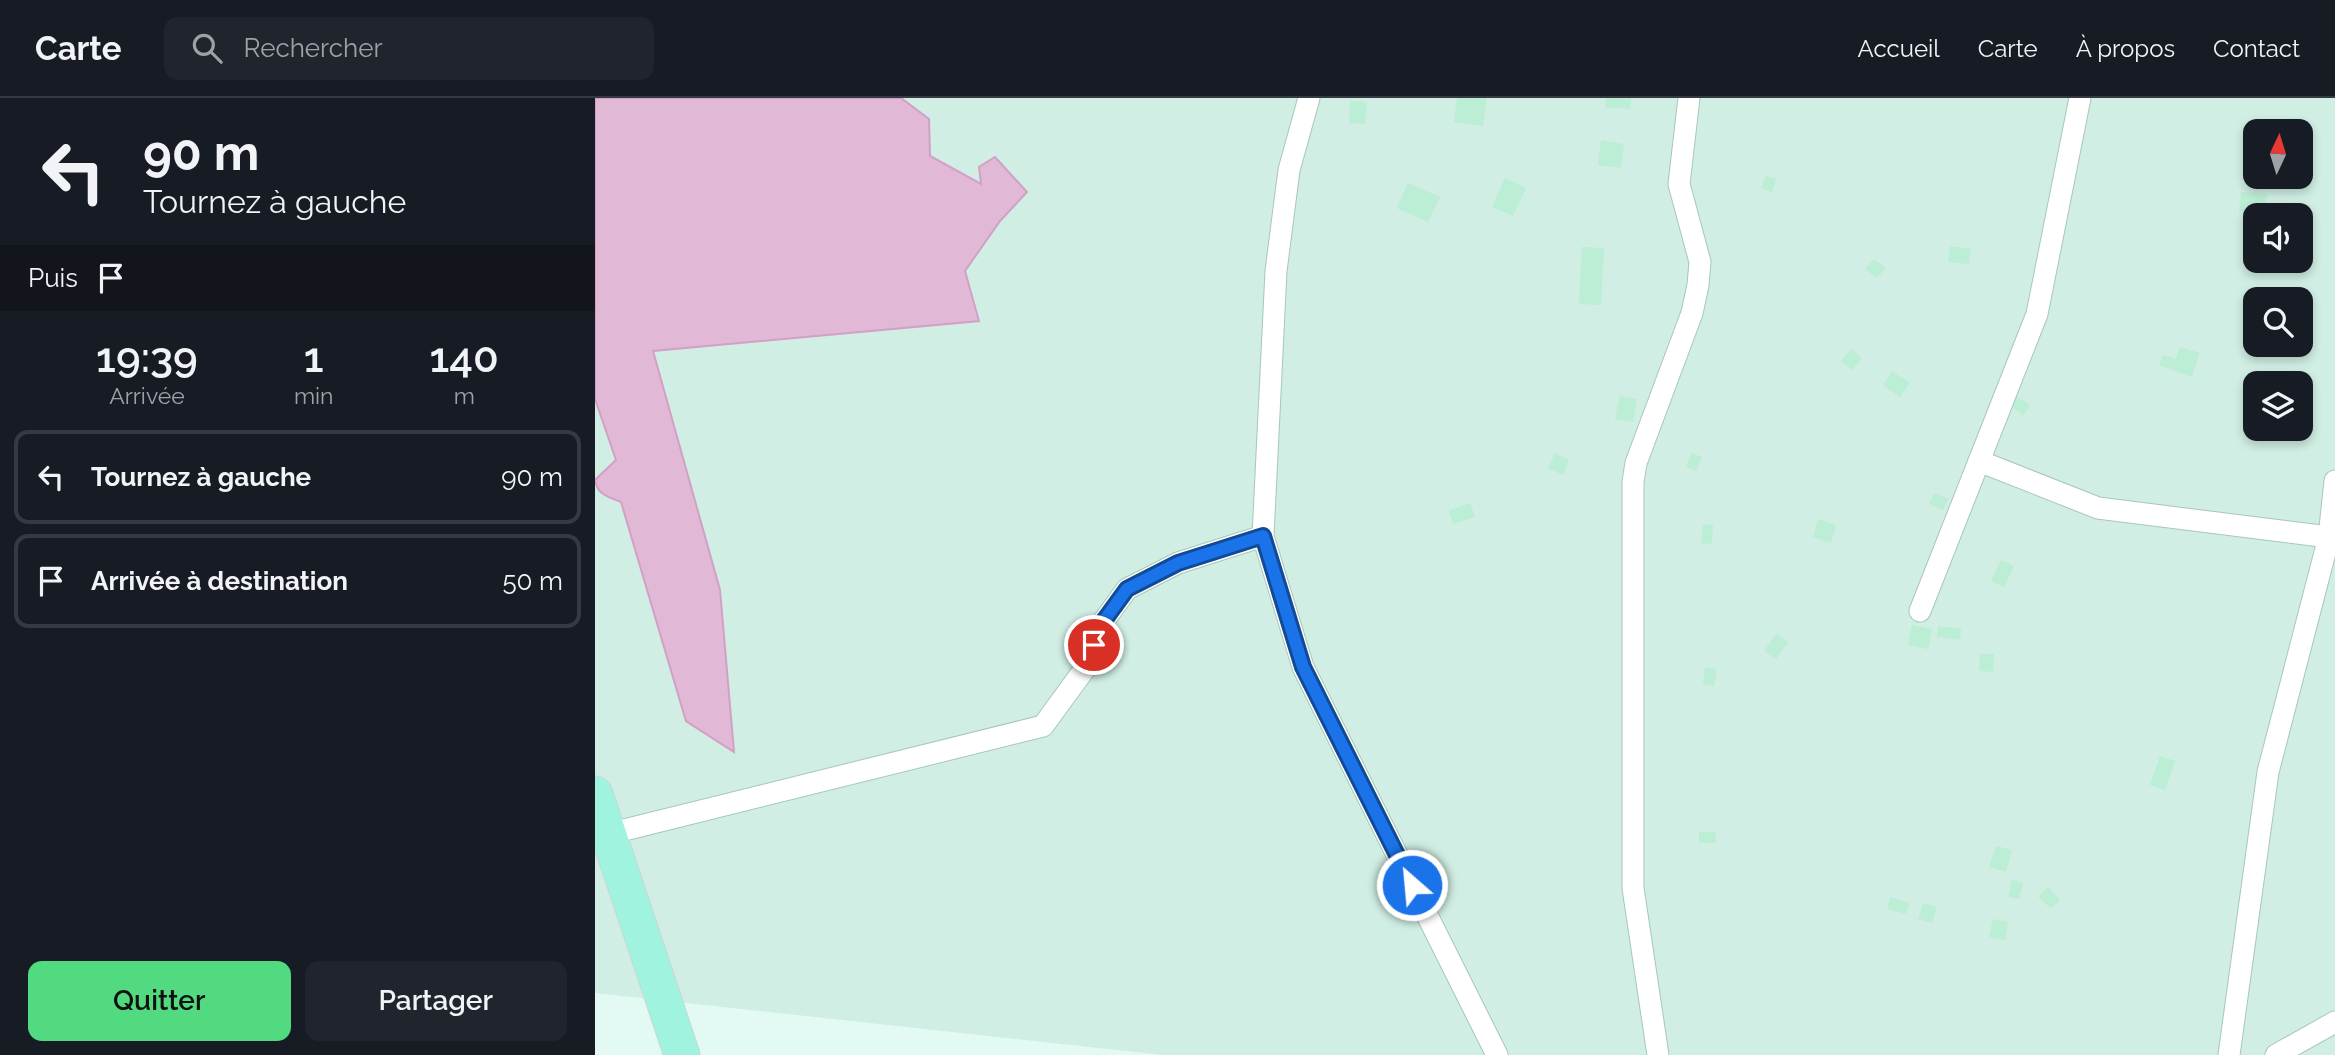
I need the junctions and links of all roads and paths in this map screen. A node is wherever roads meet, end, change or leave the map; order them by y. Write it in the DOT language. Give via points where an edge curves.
graph roads {
  1 [pos="1309,98"];
  2 [pos="1689,98"];
  3 [pos="2080,98"];
  4 [pos="1979,461"];
  5 [pos="2335,481"];
  6 [pos="1263,536"];
  7 [pos="2329,537"];
  8 [pos="1920,611"];
  9 [pos="595,794"];
  10 [pos="608,834"];
  11 [pos="2335,1022"];
  12 [pos="682,1055"];
  13 [pos="1497,1055"];
  14 [pos="1658,1055"];
  15 [pos="2229,1055"];
  16 [pos="2276,1055"];
  1 -- 6 [label="street" via="1289,170 1276,271"];
  2 -- 14 [label="street" via="1679,184 1700,262 1698,285 1633,482 1633,888"];
  3 -- 4 [label="street" via="2037,314"];
  4 -- 7 [label="street" via="2098,508"];
  4 -- 8 [label="street"];
  5 -- 7 [label="street"];
  6 -- 10 [label="street" via="1178,563 1127,589 1100,626 1089,663 1043,726"];
  6 -- 13 [label="street" via="1303,667"];
  7 -- 15 [label="street" via="2268,772"];
  9 -- 10 [label="main road"];
  10 -- 12 [label="main road"];
  11 -- 16 [label="street"];
}
